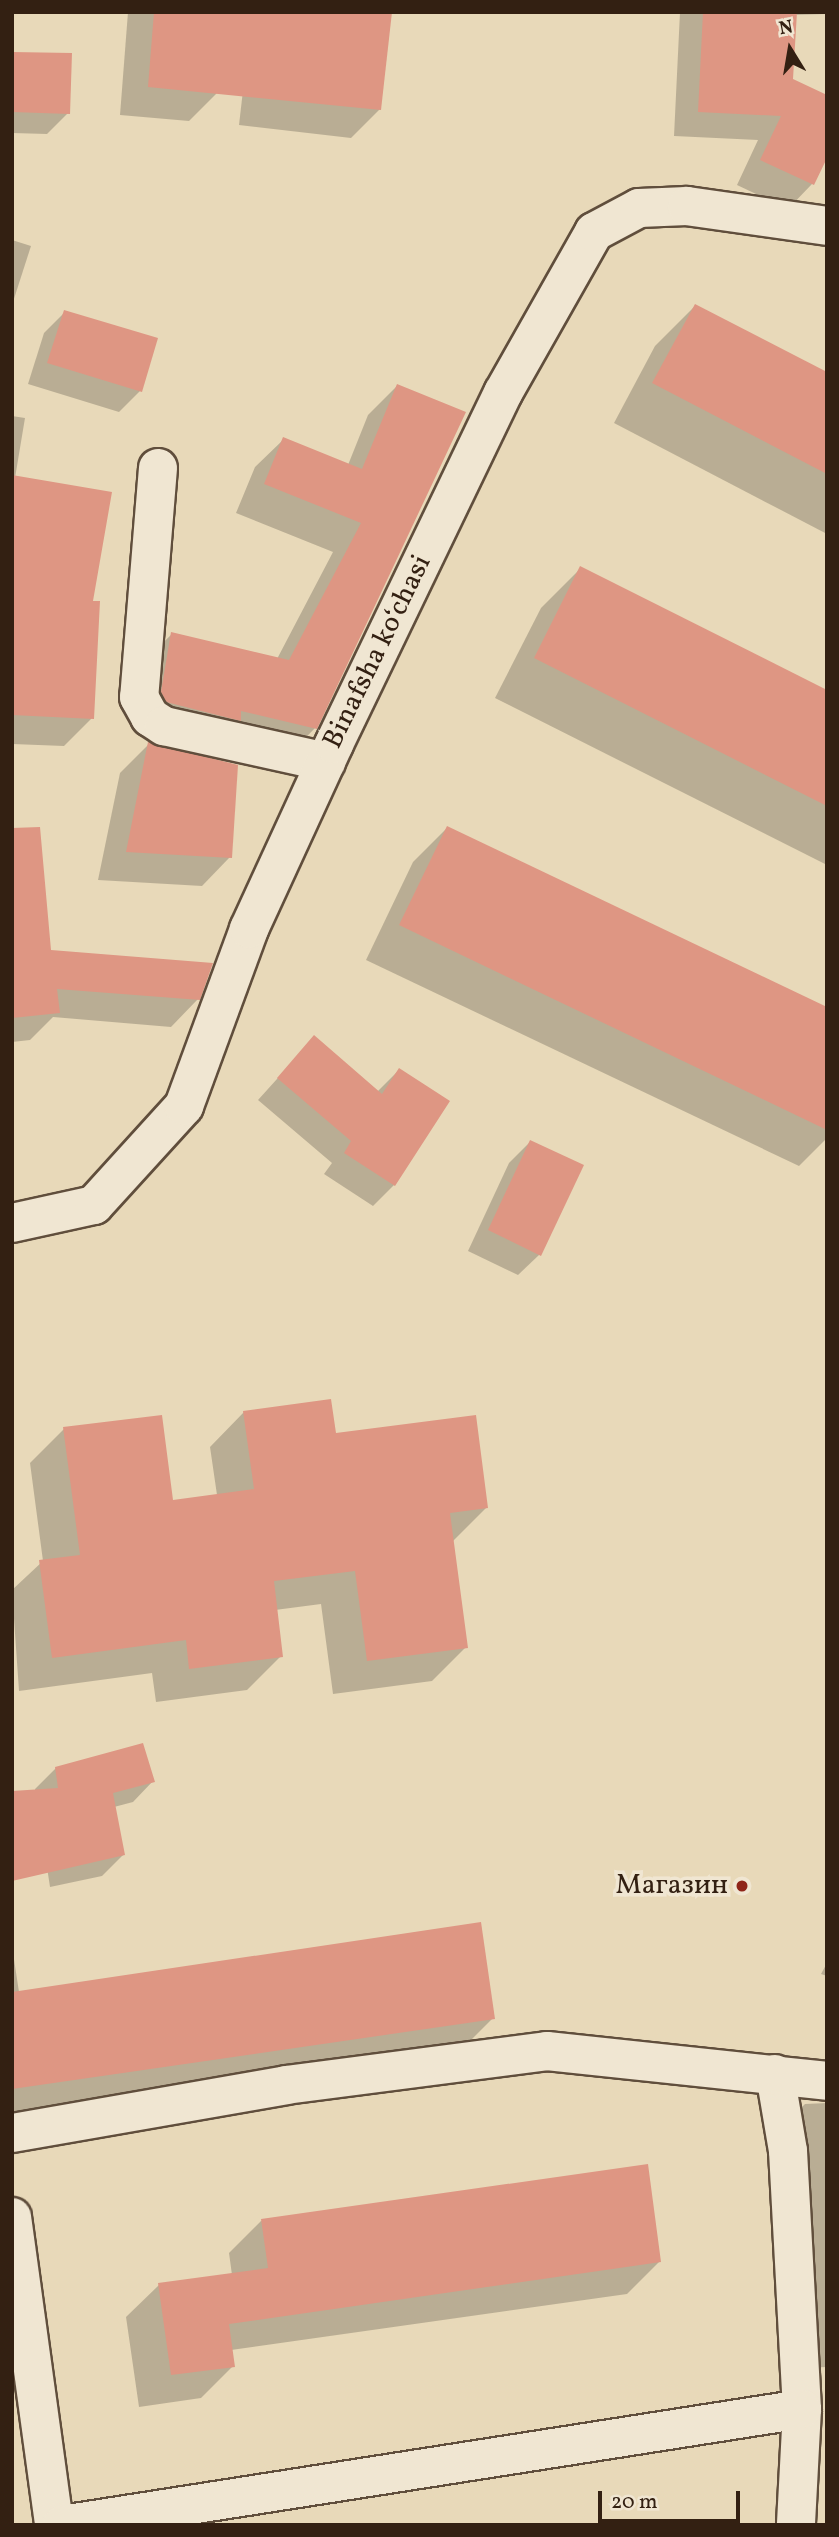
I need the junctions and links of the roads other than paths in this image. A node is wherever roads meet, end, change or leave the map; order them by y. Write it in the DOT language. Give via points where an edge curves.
graph roads {
  1 [pos="827,226"];
  2 [pos="158,468"];
  3 [pos="326,762"];
  4 [pos="12,1223"];
  5 [pos="775,2074"];
  6 [pos="827,2081"];
  7 [pos="12,2133"];
  8 [pos="12,2217"];
  9 [pos="802,2409"];
  10 [pos="54,2525"];
  11 [pos="62,2525"];
  12 [pos="796,2525"];
  1 -- 3 [label="street, Binafsha koʻchasi" via="687,206 639,208 594,232 503,393"];
  2 -- 3 [label="street" via="139,697 150,717 164,726"];
  3 -- 4 [label="street, Binafsha koʻchasi" via="249,929 184,1106 94,1205"];
  5 -- 6 [label="street"];
  5 -- 7 [label="street" via="547,2051 286,2084"];
  5 -- 9 [label="street" via="788,2151"];
  8 -- 10 [label="street"];
  9 -- 11 [label="street"];
  9 -- 12 [label="street"];
}
